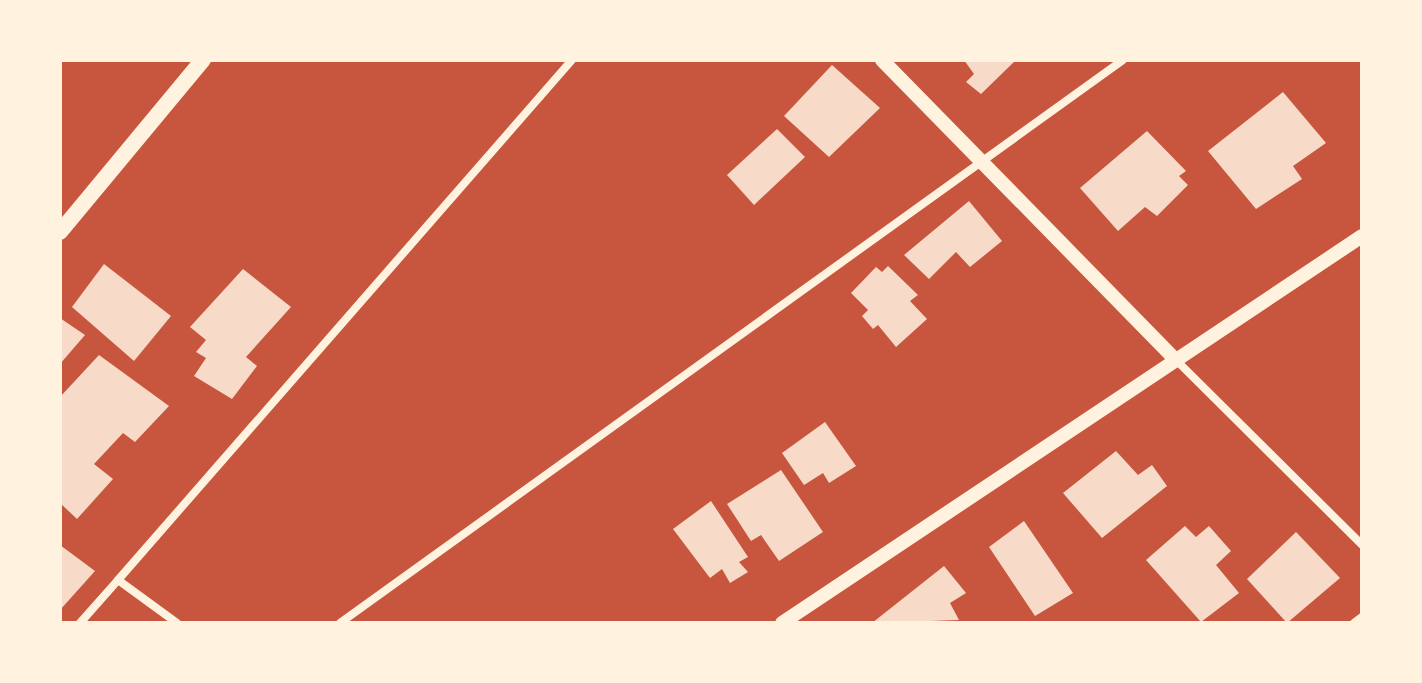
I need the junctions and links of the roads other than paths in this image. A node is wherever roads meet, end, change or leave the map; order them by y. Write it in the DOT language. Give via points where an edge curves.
graph roads {
  1 [pos="203,60"];
  2 [pos="572,60"];
  3 [pos="882,60"];
  4 [pos="1123,60"];
  5 [pos="981,158"];
  6 [pos="60,232"];
  7 [pos="1362,236"];
  8 [pos="1176,360"];
  9 [pos="1362,545"];
  10 [pos="118,580"];
  11 [pos="1362,617"];
  12 [pos="80,623"];
  13 [pos="177,623"];
  14 [pos="340,623"];
  15 [pos="782,623"];
  16 [pos="1354,623"];
  1 -- 6 [label="main road"];
  2 -- 10 [label="street"];
  3 -- 5 [label="street"];
  4 -- 5 [label="street"];
  5 -- 8 [label="street"];
  5 -- 14 [label="street"];
  7 -- 8 [label="street"];
  8 -- 9 [label="street"];
  8 -- 15 [label="street"];
  10 -- 12 [label="street"];
  10 -- 13 [label="street"];
  11 -- 16 [label="street"];
}
